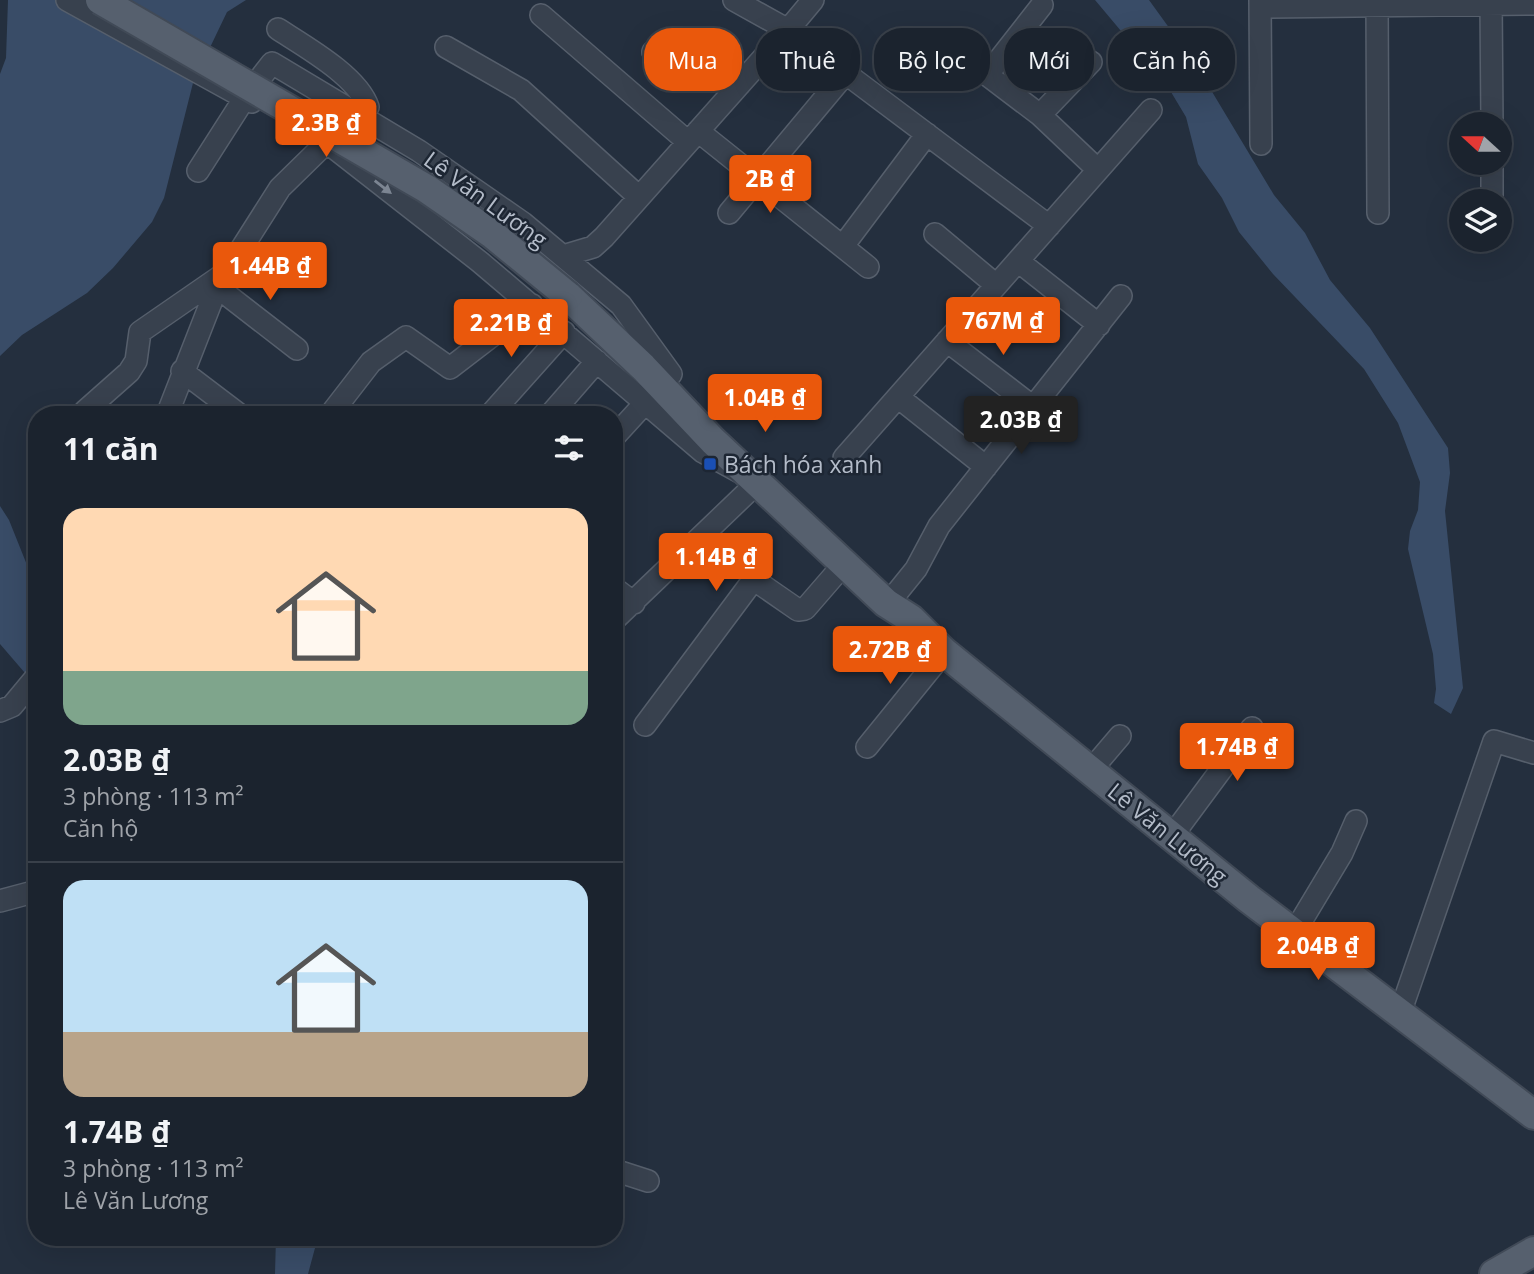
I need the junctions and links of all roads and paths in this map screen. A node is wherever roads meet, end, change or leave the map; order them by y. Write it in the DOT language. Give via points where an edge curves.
graph roads {
  1 [pos="67,0"];
  2 [pos="100,0"];
  3 [pos="128,0"];
  4 [pos="734,0"];
  5 [pos="813,0"];
  6 [pos="1491,2"];
  7 [pos="1377,3"];
  8 [pos="1261,4"];
  9 [pos="1534,4"];
  10 [pos="1042,5"];
  11 [pos="541,15"];
  12 [pos="784,28"];
  13 [pos="790,28"];
  14 [pos="278,29"];
  15 [pos="446,47"];
  16 [pos="756,66"];
  17 [pos="990,71"];
  18 [pos="990,76"];
  19 [pos="742,82"];
  20 [pos="860,85"];
  21 [pos="734,91"];
  22 [pos="831,91"];
  23 [pos="1063,91"];
  24 [pos="244,99"];
  25 [pos="1151,110"];
  26 [pos="1492,112"];
  27 [pos="1040,115"];
  28 [pos="363,117"];
  29 [pos="928,134"];
  30 [pos="693,137"];
  31 [pos="327,142"];
  32 [pos="1261,144"];
  33 [pos="1097,169"];
  34 [pos="198,171"];
  35 [pos="758,178"];
  36 [pos="639,197"];
  37 [pos="729,213"];
  38 [pos="1378,213"];
  39 [pos="1049,226"];
  40 [pos="934,234"];
  41 [pos="843,246"];
  42 [pos="563,256"];
  43 [pos="1018,261"];
  44 [pos="868,267"];
  45 [pos="221,280"];
  46 [pos="996,285"];
  47 [pos="573,290"];
  48 [pos="1121,296"];
  49 [pos="532,305"];
  50 [pos="1098,325"];
  51 [pos="564,332"];
  52 [pos="947,341"];
  53 [pos="297,349"];
  54 [pos="597,361"];
  55 [pos="182,371"];
  56 [pos="671,374"];
  57 [pos="898,397"];
  58 [pos="646,402"];
  59 [pos="91,406"];
  60 [pos="170,406"];
  61 [pos="228,406"];
  62 [pos="337,406"];
  63 [pos="498,406"];
  64 [pos="558,406"];
  65 [pos="1033,407"];
  66 [pos="623,427"];
  67 [pos="844,458"];
  68 [pos="985,467"];
  69 [pos="758,482"];
  70 [pos="844,565"];
  71 [pos="623,595"];
  72 [pos="895,595"];
  73 [pos="634,603"];
  74 [pos="623,612"];
  75 [pos="911,619"];
  76 [pos="944,652"];
  77 [pos="28,686"];
  78 [pos="6,709"];
  79 [pos="645,725"];
  80 [pos="1252,728"];
  81 [pos="1118,738"];
  82 [pos="867,747"];
  83 [pos="1534,753"];
  84 [pos="1093,768"];
  85 [pos="1356,821"];
  86 [pos="1174,833"];
  87 [pos="28,893"];
  88 [pos="0,901"];
  89 [pos="1294,933"];
  90 [pos="1400,1013"];
  91 [pos="1534,1115"];
  92 [pos="623,1173"];
  93 [pos="648,1181"];
  94 [pos="1534,1251"];
  95 [pos="1494,1274"];
  1 -- 24 [label="street, Lê Văn Lương"];
  2 -- 47 [label="main road, bridge" via="427,189"];
  3 -- 47 [label="main road" via="436,180 503,225"];
  4 -- 12 [label="street"];
  5 -- 13 [label="street"];
  6 -- 7 [label="street"];
  6 -- 9 [label="street"];
  6 -- 26 [label="street"];
  7 -- 8 [label="street"];
  7 -- 38 [label="street"];
  8 -- 32 [label="street"];
  10 -- 17 [label="street"];
  11 -- 30 [label="street"];
  14 -- 28 [label="street" via="337,70 365,96 368,107"];
  15 -- 36 [label="street" via="522,90"];
  16 -- 19 [label="street"];
  18 -- 27 [label="street"];
  20 -- 29 [label="street"];
  21 -- 30 [label="street"];
  22 -- 35 [label="street"];
  23 -- 27 [label="street"];
  24 -- 28 [label="street, Lê Văn Lương" via="272,63"];
  24 -- 31 [label="street, Lê Văn Lương" via="289,118"];
  24 -- 34 [label="street"];
  25 -- 33 [label="street"];
  27 -- 33 [label="street"];
  28 -- 42 [label="street, Lê Văn Lương" via="464,181"];
  29 -- 39 [label="street"];
  29 -- 41 [label="street"];
  30 -- 35 [label="street"];
  30 -- 36 [label="street"];
  31 -- 45 [label="street" via="280,188"];
  31 -- 49 [label="street, Lê Văn Lương, one-way"];
  33 -- 39 [label="street"];
  35 -- 37 [label="street"];
  35 -- 41 [label="street"];
  36 -- 42 [label="street" via="593,247"];
  39 -- 43 [label="street"];
  40 -- 46 [label="street"];
  41 -- 44 [label="street"];
  42 -- 56 [label="street, Lê Văn Lương" via="621,305"];
  43 -- 46 [label="street"];
  43 -- 50 [label="street"];
  45 -- 53 [label="street"];
  45 -- 55 [label="street"];
  45 -- 59 [label="street" via="140,332 136,361 129,372"];
  46 -- 52 [label="street"];
  47 -- 56 [label="main road, Lê Văn Lương"];
  47 -- 69 [label="main road, Lê Văn Lương" via="713,441"];
  48 -- 50 [label="street"];
  49 -- 51 [label="street, Lê Văn Lương"];
  49 -- 62 [label="street" via="450,368 406,337 371,362"];
  50 -- 65 [label="street"];
  51 -- 54 [label="street, Lê Văn Lương"];
  51 -- 63 [label="street"];
  52 -- 57 [label="street"];
  52 -- 65 [label="street"];
  54 -- 58 [label="street, Lê Văn Lương"];
  54 -- 64 [label="street"];
  55 -- 60 [label="street"];
  55 -- 61 [label="street"];
  56 -- 72 [label="main road, Lê Văn Lương"];
  57 -- 67 [label="street"];
  57 -- 68 [label="street"];
  58 -- 66 [label="street"];
  58 -- 69 [label="street, Lê Văn Lương" via="703,452"];
  65 -- 68 [label="street"];
  68 -- 72 [label="street" via="939,526 916,569"];
  69 -- 70 [label="main road, Lê Văn Lương"];
  69 -- 73 [label="street"];
  70 -- 75 [label="main road, Lê Văn Lương"];
  70 -- 79 [label="street" via="805,610 797,610 759,583 751,583"];
  71 -- 73 [label="street"];
  72 -- 75 [label="main road, Lê Văn Lương"];
  73 -- 74 [label="street"];
  75 -- 76 [label="main road, Lê Văn Lương"];
  76 -- 82 [label="street"];
  76 -- 84 [label="main road, Lê Văn Lương"];
  77 -- 78 [label="street"];
  80 -- 86 [label="street"];
  81 -- 84 [label="street"];
  83 -- 90 [label="street" via="1494,741"];
  84 -- 86 [label="main road, Lê Văn Lương"];
  85 -- 89 [label="street"];
  86 -- 89 [label="main road, Lê Văn Lương"];
  87 -- 88 [label="street"];
  89 -- 90 [label="main road, Lê Văn Lương"];
  90 -- 91 [label="main road, Lê Văn Lương"];
  92 -- 93 [label="street"];
  94 -- 95 [label="main road"];
}
